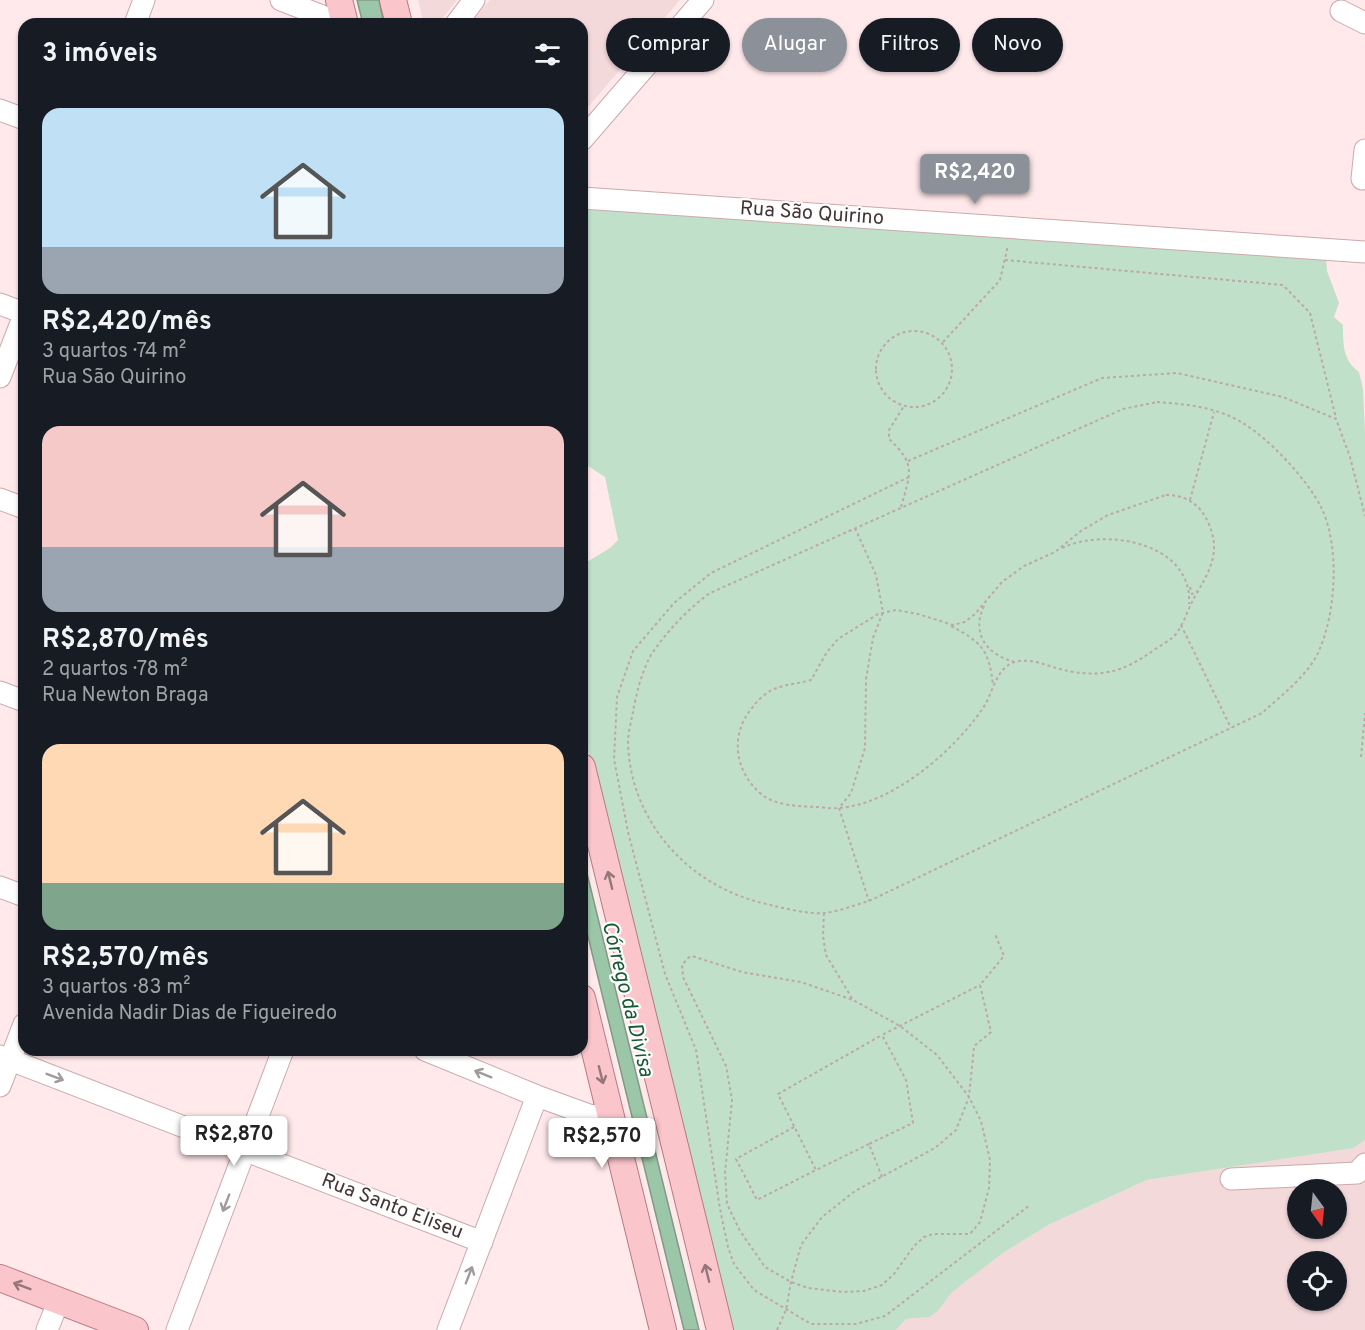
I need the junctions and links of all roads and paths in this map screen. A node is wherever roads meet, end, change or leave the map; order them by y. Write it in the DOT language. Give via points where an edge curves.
graph roads {
  1 [pos="144,0"];
  2 [pos="281,0"];
  3 [pos="339,0"];
  4 [pos="393,0"];
  5 [pos="474,0"];
  6 [pos="703,0"];
  7 [pos="1341,11"];
  8 [pos="137,18"];
  9 [pos="328,18"];
  10 [pos="343,18"];
  11 [pos="398,18"];
  12 [pos="460,18"];
  13 [pos="1365,23"];
  14 [pos="0,110"];
  15 [pos="18,117"];
  16 [pos="588,133"];
  17 [pos="1365,150"];
  18 [pos="1362,179"];
  19 [pos="588,198"];
  20 [pos="1008,243"];
  21 [pos="1365,252"];
  22 [pos="1005,260"];
  23 [pos="0,304"];
  24 [pos="18,312"];
  25 [pos="18,330"];
  26 [pos="942,343"];
  27 [pos="0,377"];
  28 [pos="904,406"];
  29 [pos="1214,412"];
  30 [pos="1336,419"];
  31 [pos="908,461"];
  32 [pos="909,477"];
  33 [pos="0,499"];
  34 [pos="1190,500"];
  35 [pos="18,506"];
  36 [pos="902,507"];
  37 [pos="1365,516"];
  38 [pos="855,528"];
  39 [pos="1055,552"];
  40 [pos="1185,576"];
  41 [pos="1201,587"];
  42 [pos="986,600"];
  43 [pos="1189,607"];
  44 [pos="883,612"];
  45 [pos="947,624"];
  46 [pos="1180,625"];
  47 [pos="1014,662"];
  48 [pos="993,688"];
  49 [pos="0,692"];
  50 [pos="18,699"];
  51 [pos="1365,713"];
  52 [pos="1231,728"];
  53 [pos="1361,757"];
  54 [pos="588,791"];
  55 [pos="839,808"];
  56 [pos="0,887"];
  57 [pos="18,894"];
  58 [pos="869,902"];
  59 [pos="824,913"];
  60 [pos="995,934"];
  61 [pos="980,985"];
  62 [pos="853,1000"];
  63 [pos="588,1023"];
  64 [pos="900,1026"];
  65 [pos="18,1035"];
  66 [pos="882,1035"];
  67 [pos="282,1056"];
  68 [pos="440,1056"];
  69 [pos="5,1058"];
  70 [pos="0,1086"];
  71 [pos="537,1096"];
  72 [pos="969,1097"];
  73 [pos="610,1113"];
  74 [pos="794,1127"];
  75 [pos="869,1144"];
  76 [pos="246,1151"];
  77 [pos="816,1170"];
  78 [pos="1362,1170"];
  79 [pos="882,1177"];
  80 [pos="1231,1179"];
  81 [pos="1030,1205"];
  82 [pos="482,1242"];
  83 [pos="0,1278"];
  84 [pos="791,1282"];
  85 [pos="59,1300"];
  86 [pos="786,1310"];
  87 [pos="47,1330"];
  88 [pos="135,1330"];
  89 [pos="177,1330"];
  90 [pos="448,1330"];
  91 [pos="663,1330"];
  92 [pos="720,1330"];
  93 [pos="777,1330"];
  1 -- 8 [label="street"];
  2 -- 9 [label="street"];
  3 -- 10 [label="main road"];
  4 -- 11 [label="main road"];
  5 -- 12 [label="street"];
  6 -- 16 [label="street"];
  7 -- 13 [label="street"];
  14 -- 15 [label="street"];
  17 -- 18 [label="street"];
  19 -- 21 [label="street, Rua São Quirino"];
  20 -- 22 [label="path"];
  22 -- 26 [label="path" via="1000,280"];
  22 -- 30 [label="path" via="1283,285 1310,313"];
  23 -- 24 [label="street"];
  25 -- 27 [label="street"];
  26 -- 28 [label="path" via="952,360 949,385 930,404"];
  26 -- 28 [label="path" via="927,333 915,331 897,335 883,346 877,357 877,381 892,401"];
  28 -- 31 [label="path" via="889,430 890,439"];
  29 -- 34 [label="path"];
  29 -- 36 [label="path" via="1192,405 1157,402 1123,409"];
  29 -- 52 [label="path" via="1242,422 1275,448 1300,475 1322,509 1333,566 1333,593 1317,654 1292,687 1262,713"];
  30 -- 31 [label="path" via="1283,398 1177,373 1102,378"];
  30 -- 37 [label="path"];
  31 -- 32 [label="path"];
  32 -- 36 [label="path"];
  32 -- 86 [label="path" via="711,573 674,603 633,651 617,697 614,759 626,822 665,974 696,1050 728,1247 734,1264 754,1290"];
  33 -- 35 [label="street"];
  34 -- 39 [label="path" via="1166,495 1126,507 1081,531"];
  34 -- 41 [label="path" via="1206,516 1214,542 1210,571"];
  36 -- 38 [label="path"];
  38 -- 44 [label="path" via="876,575"];
  38 -- 59 [label="path" via="710,593 689,609 652,653 635,696 628,743 635,786 646,815 664,842 704,879 740,897"];
  39 -- 40 [label="path" via="1085,541 1129,542 1172,560"];
  39 -- 42 [label="path" via="1024,566"];
  40 -- 41 [label="path" via="1192,594"];
  40 -- 43 [label="path"];
  41 -- 43 [label="path"];
  42 -- 45 [label="path" via="965,622"];
  42 -- 47 [label="path" via="979,619 983,640 993,653"];
  43 -- 46 [label="path"];
  44 -- 45 [label="path" via="909,611"];
  44 -- 55 [label="path" via="873,638 866,679 865,748 851,793"];
  44 -- 55 [label="path" via="838,639 811,680 771,690 758,700 737,737 741,766 761,794 776,802"];
  45 -- 48 [label="path" via="981,646"];
  46 -- 47 [label="path" via="1173,637 1152,652 1113,672 1085,673 1034,661"];
  46 -- 52 [label="path"];
  47 -- 48 [label="path" via="1001,672"];
  48 -- 55 [label="path" via="967,729 929,766 888,792"];
  49 -- 50 [label="street"];
  51 -- 53 [label="path"];
  52 -- 58 [label="path"];
  92 -- 54 [label="main road, one-way"];
  55 -- 58 [label="path"];
  56 -- 57 [label="street"];
  58 -- 59 [label="path"];
  59 -- 62 [label="path" via="826,954"];
  60 -- 61 [label="path" via="1004,956"];
  61 -- 64 [label="path"];
  61 -- 72 [label="path" via="991,1032 975,1046"];
  62 -- 64 [label="path"];
  62 -- 84 [label="path" via="801,982 742,972 692,956 682,965 683,977 726,1066 732,1100 725,1173 727,1204 765,1267"];
  63 -- 73 [label="main road, one-way"];
  64 -- 66 [label="path"];
  64 -- 72 [label="path" via="937,1054"];
  65 -- 69 [label="street"];
  66 -- 74 [label="path" via="778,1094"];
  66 -- 75 [label="path" via="906,1080 913,1123"];
  67 -- 76 [label="street"];
  71 -- 68 [label="street, one-way"];
  69 -- 70 [label="street"];
  69 -- 76 [label="street, Rua Santo Eliseu, one-way"];
  71 -- 73 [label="street" via="592,1116"];
  71 -- 82 [label="street"];
  72 -- 79 [label="path" via="956,1130 935,1148"];
  72 -- 84 [label="path" via="981,1121 990,1160 989,1188 981,1222 970,1234 924,1237 882,1285 864,1291 808,1288"];
  73 -- 91 [label="main road"];
  74 -- 77 [label="path"];
  74 -- 77 [label="path" via="736,1159 741,1170 757,1200"];
  75 -- 77 [label="path"];
  75 -- 79 [label="path"];
  76 -- 82 [label="street, Rua Santo Eliseu"];
  76 -- 89 [label="street, one-way"];
  78 -- 80 [label="street"];
  79 -- 84 [label="path" via="855,1191 822,1217 801,1245"];
  81 -- 86 [label="path" via="885,1316 856,1324 811,1324"];
  90 -- 82 [label="street, one-way"];
  85 -- 83 [label="main road, one-way"];
  84 -- 86 [label="path"];
  85 -- 87 [label="street"];
  85 -- 88 [label="main road"];
  86 -- 93 [label="path"];
}
